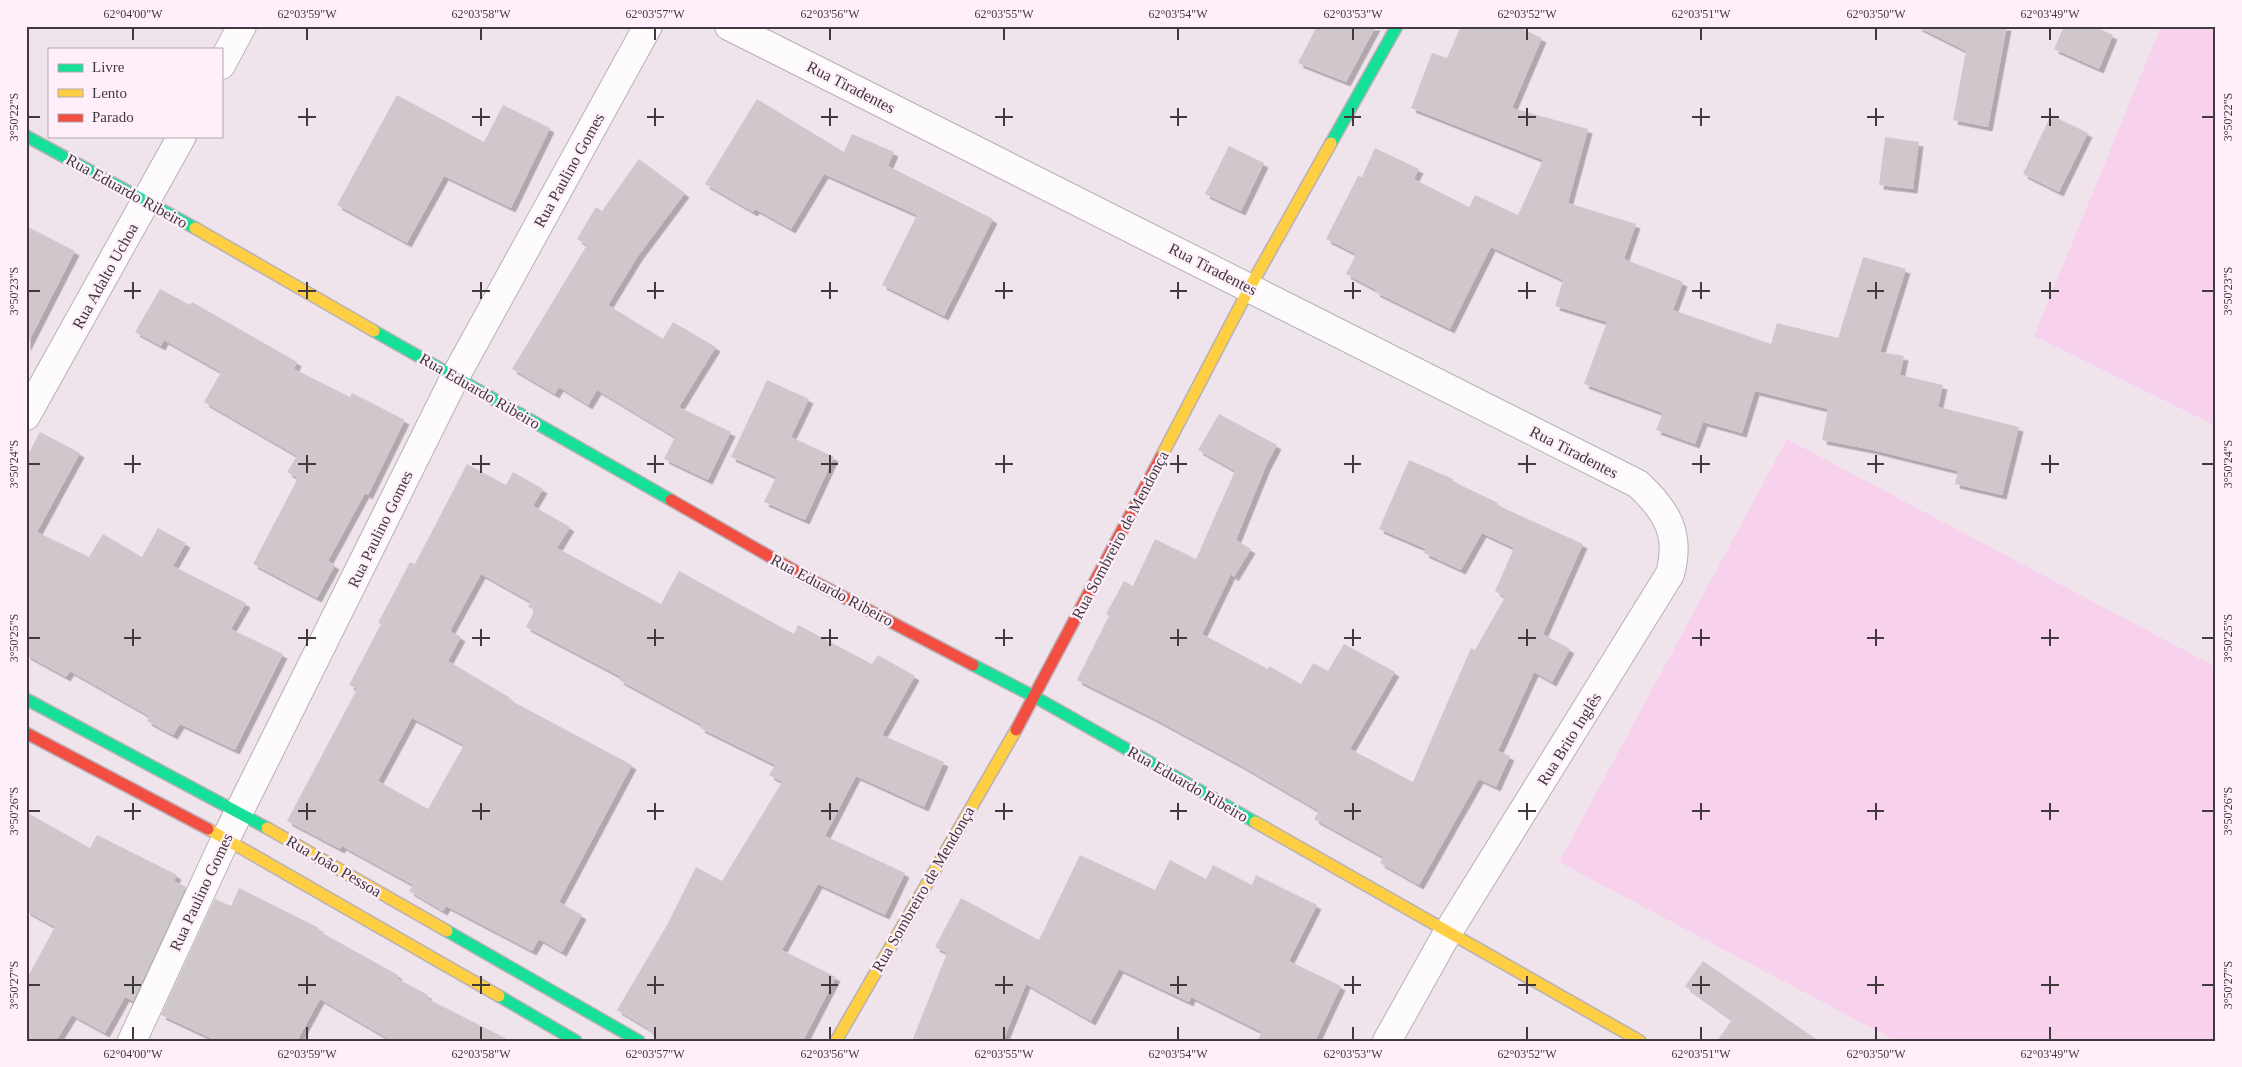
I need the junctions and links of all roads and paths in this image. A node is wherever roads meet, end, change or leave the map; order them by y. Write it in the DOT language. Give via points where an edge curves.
graph roads {
  1 [pos="242,26"];
  2 [pos="648,26"];
  3 [pos="728,26"];
  4 [pos="1398,26"];
  5 [pos="222,63"];
  6 [pos="26,136"];
  7 [pos="181,138"];
  8 [pos="147,201"];
  9 [pos="1250,287"];
  10 [pos="456,377"];
  11 [pos="26,416"];
  12 [pos="1673,537"];
  13 [pos="1035,697"];
  14 [pos="26,699"];
  15 [pos="26,733"];
  16 [pos="240,812"];
  17 [pos="226,838"];
  18 [pos="1448,932"];
  19 [pos="132,1041"];
  20 [pos="576,1041"];
  21 [pos="639,1041"];
  22 [pos="836,1041"];
  23 [pos="1387,1041"];
  24 [pos="1640,1041"];
  1 -- 5 [label="street"];
  2 -- 10 [label="street, Rua Paulino Gomes"];
  3 -- 9 [label="street, Rua Tiradentes"];
  4 -- 9 [label="street, Rua Sombreiro de Mendonça"];
  6 -- 8 [label="street, Rua Eduardo Ribeiro"];
  7 -- 8 [label="street, Rua Adalto Uchoa"];
  8 -- 10 [label="street, Rua Eduardo Ribeiro"];
  8 -- 11 [label="street, Rua Adalto Uchoa"];
  9 -- 12 [label="street, Rua Tiradentes" via="1638,484 1656,501"];
  9 -- 13 [label="street, Rua Sombreiro de Mendonça"];
  10 -- 13 [label="street, Rua Eduardo Ribeiro" via="809,579"];
  10 -- 16 [label="street, Rua Paulino Gomes"];
  12 -- 18 [label="street, Rua Brito Inglês" via="1675,555 1670,574"];
  13 -- 18 [label="street, Rua Eduardo Ribeiro"];
  13 -- 22 [label="street, Rua Sombreiro de Mendonça"];
  14 -- 16 [label="street, Rua João Pessoa"];
  15 -- 17 [label="street, Rua João Pessoa"];
  16 -- 17 [label="street, Rua Paulino Gomes"];
  16 -- 21 [label="street, Rua João Pessoa"];
  17 -- 19 [label="street, Rua Paulino Gomes"];
  17 -- 20 [label="street, Rua João Pessoa"];
  18 -- 23 [label="street, Rua Brito Inglês"];
  18 -- 24 [label="street, Rua Eduardo Ribeiro"];
}
